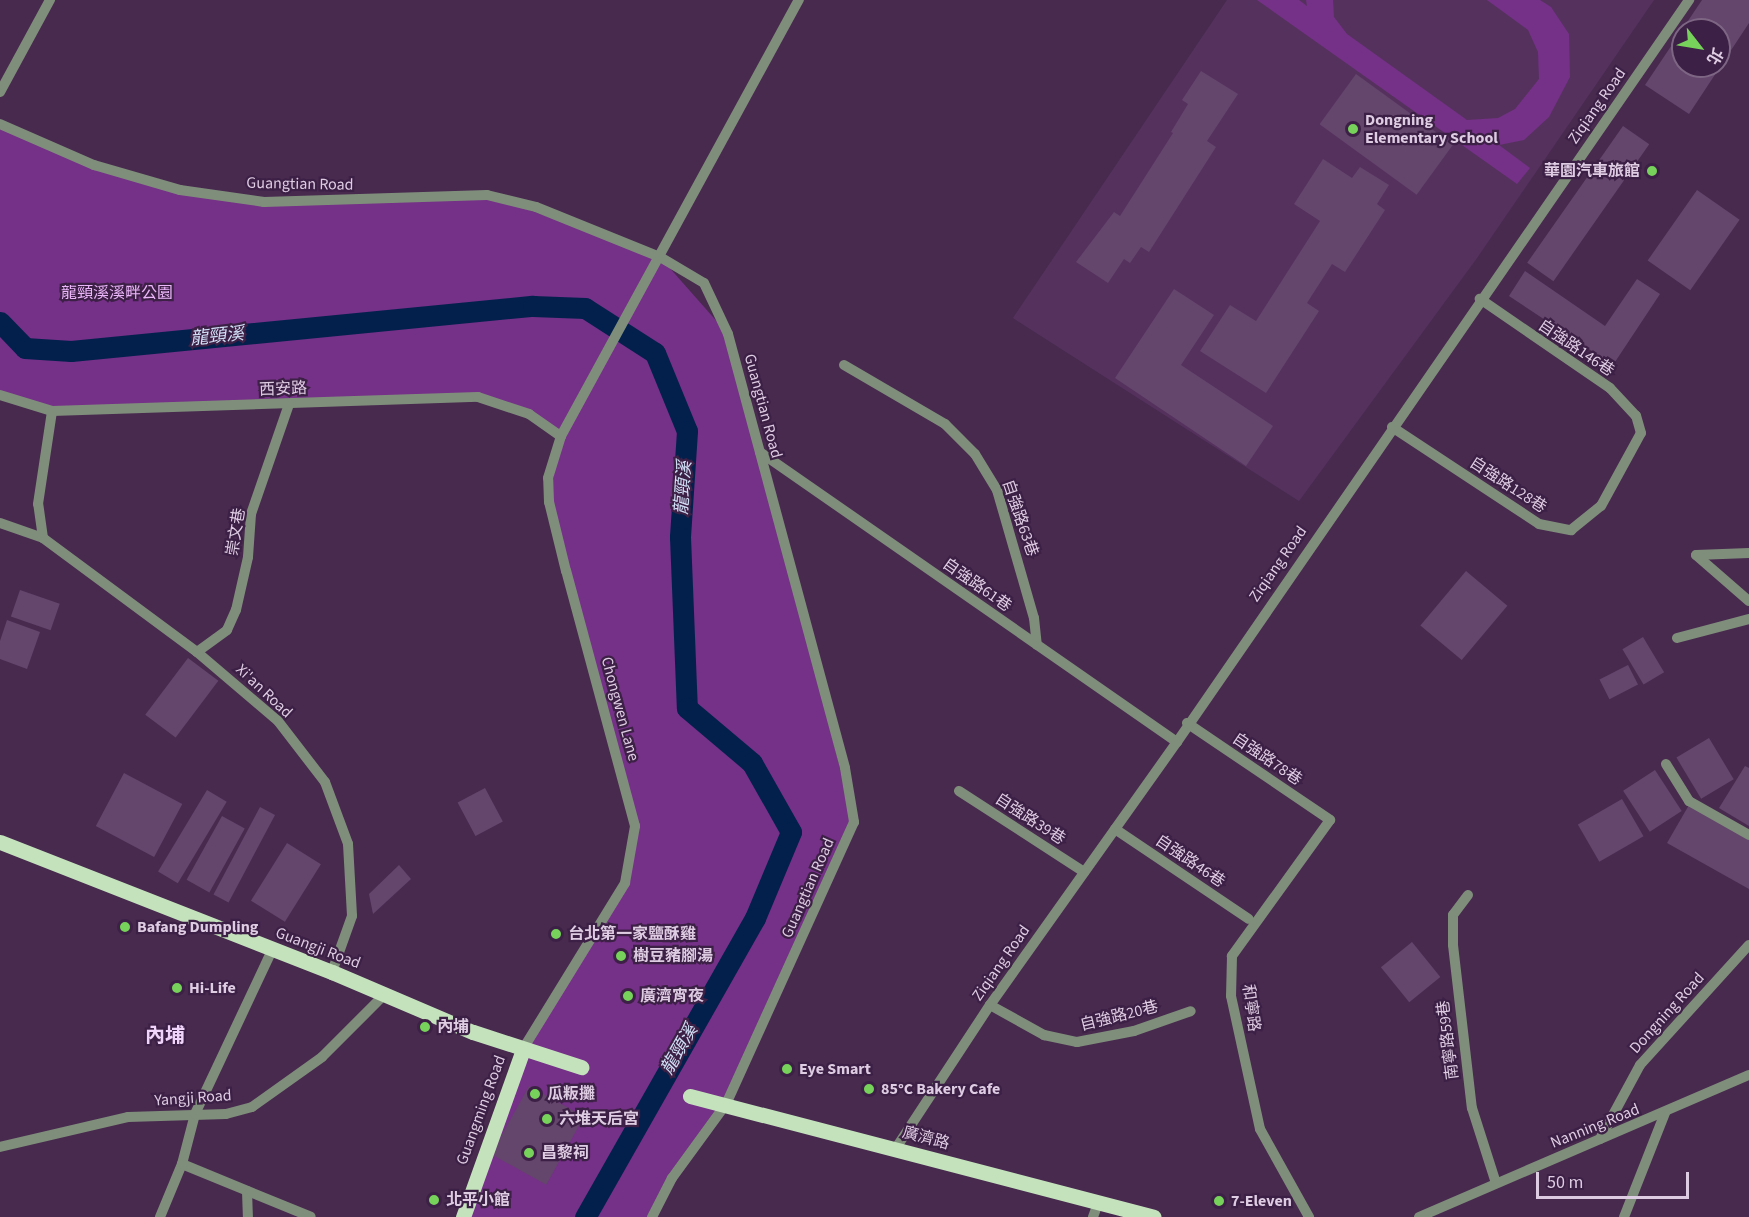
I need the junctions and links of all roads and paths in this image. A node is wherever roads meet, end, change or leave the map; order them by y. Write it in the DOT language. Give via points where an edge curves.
graph roads {
  1 [pos="50,0"];
  2 [pos="799,0"];
  3 [pos="1689,0"];
  4 [pos="0,92"];
  5 [pos="0,124"];
  6 [pos="660,256"];
  7 [pos="1480,299"];
  8 [pos="844,365"];
  9 [pos="0,395"];
  10 [pos="289,404"];
  11 [pos="52,411"];
  12 [pos="1392,427"];
  13 [pos="1641,433"];
  14 [pos="561,436"];
  15 [pos="760,452"];
  16 [pos="0,523"];
  17 [pos="43,538"];
  18 [pos="1749,553"];
  19 [pos="1749,601"];
  20 [pos="1749,619"];
  21 [pos="1677,638"];
  22 [pos="1037,645"];
  23 [pos="198,652"];
  24 [pos="1186,723"];
  25 [pos="1177,742"];
  26 [pos="1666,764"];
  27 [pos="959,791"];
  28 [pos="1330,820"];
  29 [pos="1115,829"];
  30 [pos="1749,835"];
  31 [pos="0,842"];
  32 [pos="1084,872"];
  33 [pos="1468,895"];
  34 [pos="1249,919"];
  35 [pos="1749,945"];
  36 [pos="272,950"];
  37 [pos="332,972"];
  38 [pos="384,994"];
  39 [pos="990,1005"];
  40 [pos="1191,1011"];
  41 [pos="523,1050"];
  42 [pos="581,1067"];
  43 [pos="1749,1075"];
  44 [pos="690,1096"];
  45 [pos="726,1104"];
  46 [pos="1665,1113"];
  47 [pos="195,1114"];
  48 [pos="1600,1138"];
  49 [pos="0,1148"];
  50 [pos="896,1148"];
  51 [pos="182,1164"];
  52 [pos="1496,1183"];
  53 [pos="247,1191"];
  54 [pos="1095,1210"];
  55 [pos="160,1217"];
  56 [pos="248,1217"];
  57 [pos="311,1217"];
  58 [pos="463,1217"];
  59 [pos="652,1217"];
  60 [pos="1153,1217"];
  61 [pos="1309,1217"];
  62 [pos="1419,1217"];
  63 [pos="1624,1217"];
  1 -- 4 [label="street"];
  2 -- 6 [label="street, Chongwen Lane"];
  3 -- 7 [label="street, Ziqiang Road"];
  5 -- 6 [label="street, Guangtian Road" via="94,165 180,190 264,202 488,195 536,207"];
  6 -- 14 [label="street, Chongwen Lane"];
  6 -- 15 [label="street, Guangtian Road" via="704,284 728,334"];
  7 -- 12 [label="street, Ziqiang Road"];
  7 -- 13 [label="street, 自強路146巷" via="1610,388 1636,416"];
  8 -- 22 [label="street, 自強路63巷" via="945,424 975,454 997,490 1035,618"];
  9 -- 11 [label="street, 西安路"];
  10 -- 11 [label="street, 西安路"];
  10 -- 14 [label="street, 西安路" via="478,397 529,414"];
  10 -- 23 [label="street, 崇文巷" via="251,514 248,557 236,610 227,630"];
  11 -- 17 [label="street" via="38,504"];
  12 -- 13 [label="street, 自強路128巷" via="1539,525 1571,530 1601,506"];
  12 -- 24 [label="street, Ziqiang Road"];
  14 -- 41 [label="street, Chongwen Lane" via="548,478 549,502 635,826 625,883"];
  15 -- 22 [label="street, 自強路61巷"];
  15 -- 45 [label="street, Guangtian Road" via="845,768 854,822"];
  16 -- 17 [label="street, Xi'an Road"];
  17 -- 23 [label="street, Xi'an Road"];
  18 -- 19 [label="street" via="1696,555"];
  20 -- 21 [label="street"];
  22 -- 25 [label="street, 自強路61巷"];
  23 -- 37 [label="street, Xi'an Road" via="278,721 325,782 348,844 352,916"];
  24 -- 25 [label="street, Ziqiang Road"];
  24 -- 28 [label="street, 自強路78巷"];
  25 -- 29 [label="street, Ziqiang Road"];
  26 -- 30 [label="street" via="1689,801"];
  27 -- 32 [label="street, 自強路39巷"];
  28 -- 61 [label="street, 和寧路" via="1232,956 1232,996 1260,1129"];
  29 -- 32 [label="street, Ziqiang Road"];
  29 -- 34 [label="street, 自強路46巷"];
  31 -- 36 [label="main road, Guangji Road"];
  32 -- 39 [label="street, Ziqiang Road"];
  33 -- 52 [label="street, 南寧路59巷" via="1453,915 1459,999 1472,1108"];
  35 -- 48 [label="street, Dongning Road" via="1640,1065"];
  36 -- 37 [label="main road, Guangji Road"];
  36 -- 47 [label="street"];
  37 -- 38 [label="main road, Guangji Road"];
  38 -- 41 [label="main road, Guangji Road"];
  38 -- 47 [label="street, Yangji Road" via="322,1057 252,1107 226,1114"];
  39 -- 40 [label="street, 自強路20巷" via="1044,1035 1077,1042 1134,1031"];
  39 -- 50 [label="street, Ziqiang Road"];
  41 -- 42 [label="main road, Guangji Road"];
  41 -- 58 [label="main road, Guangming Road"];
  43 -- 46 [label="street, Nanning Road"];
  44 -- 45 [label="main road, 廣濟路"];
  45 -- 50 [label="main road, 廣濟路"];
  45 -- 59 [label="street, Guangtian Road" via="672,1178"];
  46 -- 48 [label="street, Nanning Road"];
  46 -- 63 [label="street"];
  47 -- 49 [label="street, Yangji Road" via="128,1117"];
  47 -- 51 [label="street"];
  48 -- 52 [label="street, Nanning Road"];
  50 -- 54 [label="main road, 廣濟路"];
  51 -- 53 [label="street"];
  51 -- 55 [label="street"];
  52 -- 62 [label="street, Nanning Road"];
  53 -- 56 [label="street"];
  53 -- 57 [label="street"];
  54 -- 60 [label="main road, 廣濟路"];
}
